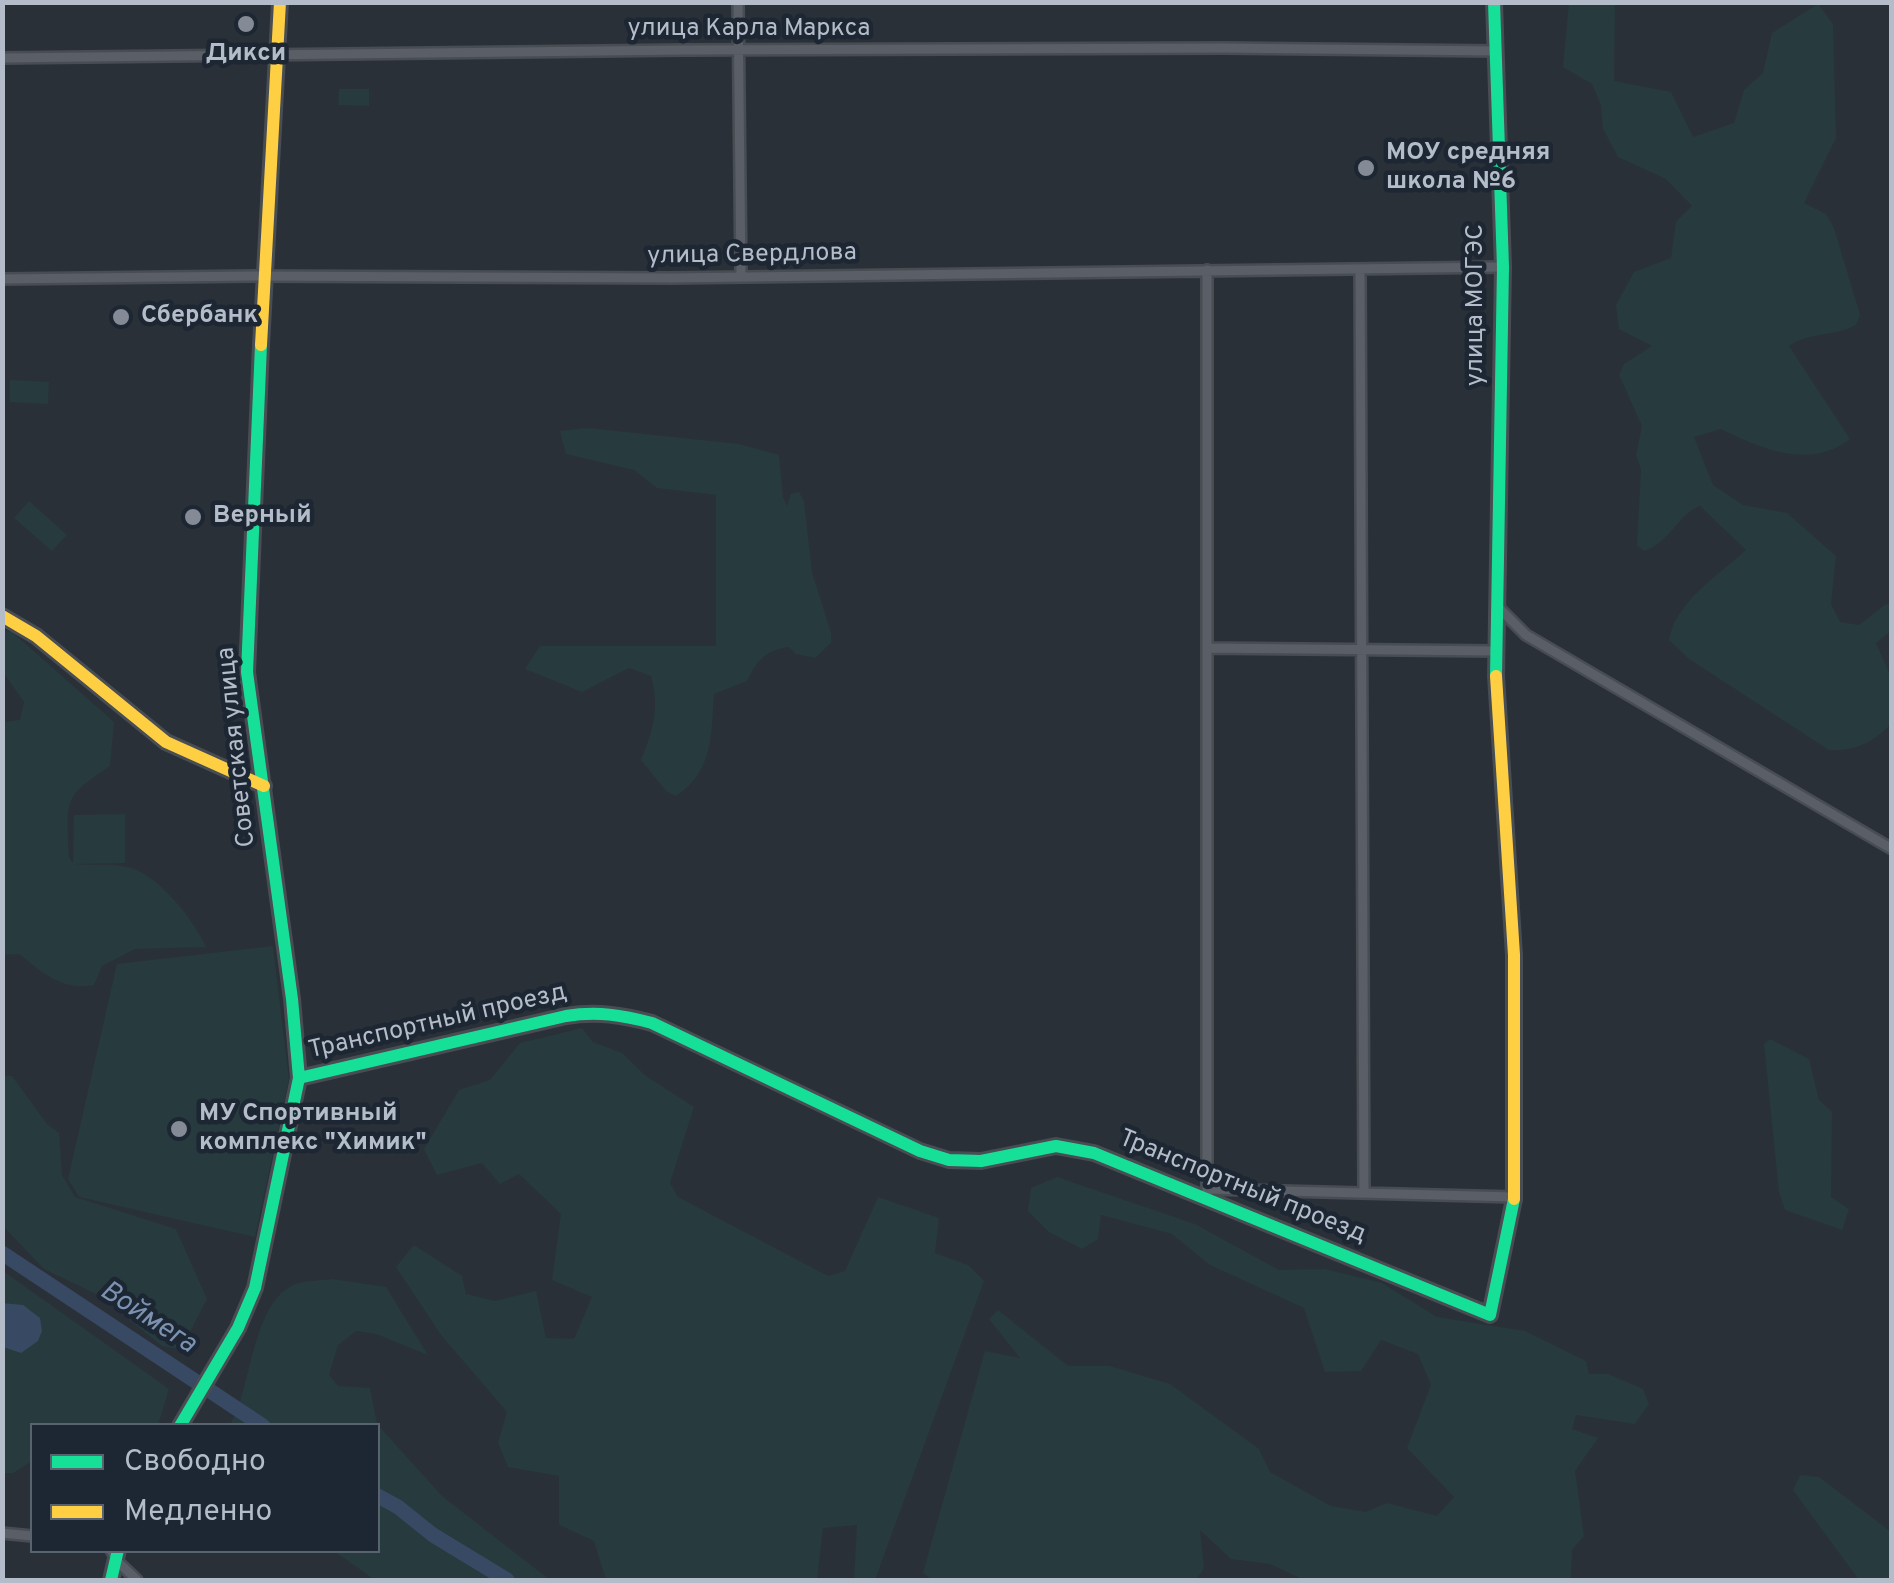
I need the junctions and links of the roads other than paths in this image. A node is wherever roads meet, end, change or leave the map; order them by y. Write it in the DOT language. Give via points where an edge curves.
graph roads {
  1 [pos="280,2"];
  2 [pos="738,2"];
  3 [pos="1494,2"];
  4 [pos="738,50"];
  5 [pos="1495,51"];
  6 [pos="279,54"];
  7 [pos="2,58"];
  8 [pos="1503,267"];
  9 [pos="1360,268"];
  10 [pos="1206,270"];
  11 [pos="264,276"];
  12 [pos="741,277"];
  13 [pos="2,279"];
  14 [pos="1499,608"];
  15 [pos="2,616"];
  16 [pos="1207,648"];
  17 [pos="1362,648"];
  18 [pos="1495,651"];
  19 [pos="264,786"];
  20 [pos="1892,849"];
  21 [pos="300,1078"];
  22 [pos="1207,1193"];
  23 [pos="1364,1193"];
  24 [pos="1514,1197"];
  25 [pos="182,1423"];
  26 [pos="2,1533"];
  27 [pos="30,1536"];
  28 [pos="115,1554"];
  29 [pos="111,1580"];
  30 [pos="137,1580"];
  1 -- 6 [label="street, Советская улица"];
  2 -- 4 [label="street"];
  3 -- 5 [label="street, улица МОГЭС"];
  4 -- 5 [label="street, улица Карла Маркса"];
  4 -- 6 [label="street, улица Карла Маркса"];
  4 -- 12 [label="street"];
  5 -- 8 [label="street, улица МОГЭС"];
  6 -- 7 [label="street, улица Карла Маркса"];
  6 -- 11 [label="street, Советская улица"];
  8 -- 9 [label="street, улица Свердлова"];
  8 -- 14 [label="street, улица МОГЭС"];
  9 -- 10 [label="street, улица Свердлова"];
  9 -- 17 [label="street"];
  10 -- 12 [label="street, улица Свердлова"];
  10 -- 16 [label="street"];
  11 -- 12 [label="street, улица Свердлова"];
  11 -- 13 [label="street, улица Свердлова"];
  11 -- 19 [label="street, Советская улица" via="248,672"];
  14 -- 18 [label="street, Транспортный проезд"];
  14 -- 20 [label="street" via="1526,635"];
  15 -- 19 [label="street" via="166,742"];
  16 -- 17 [label="street"];
  16 -- 22 [label="street"];
  17 -- 18 [label="street"];
  17 -- 23 [label="street"];
  18 -- 24 [label="street, Транспортный проезд" via="1514,955"];
  19 -- 21 [label="street, Советская улица"];
  21 -- 22 [label="street, Транспортный проезд" via="551,1018 612,1011 652,1023 949,1160 982,1161 1056,1146"];
  21 -- 25 [label="street, Советская улица" via="255,1288"];
  22 -- 23 [label="street"];
  22 -- 24 [label="street, Транспортный проезд" via="1490,1315"];
  23 -- 24 [label="street"];
  26 -- 27 [label="street"];
  28 -- 29 [label="street"];
  28 -- 30 [label="street"];
}
